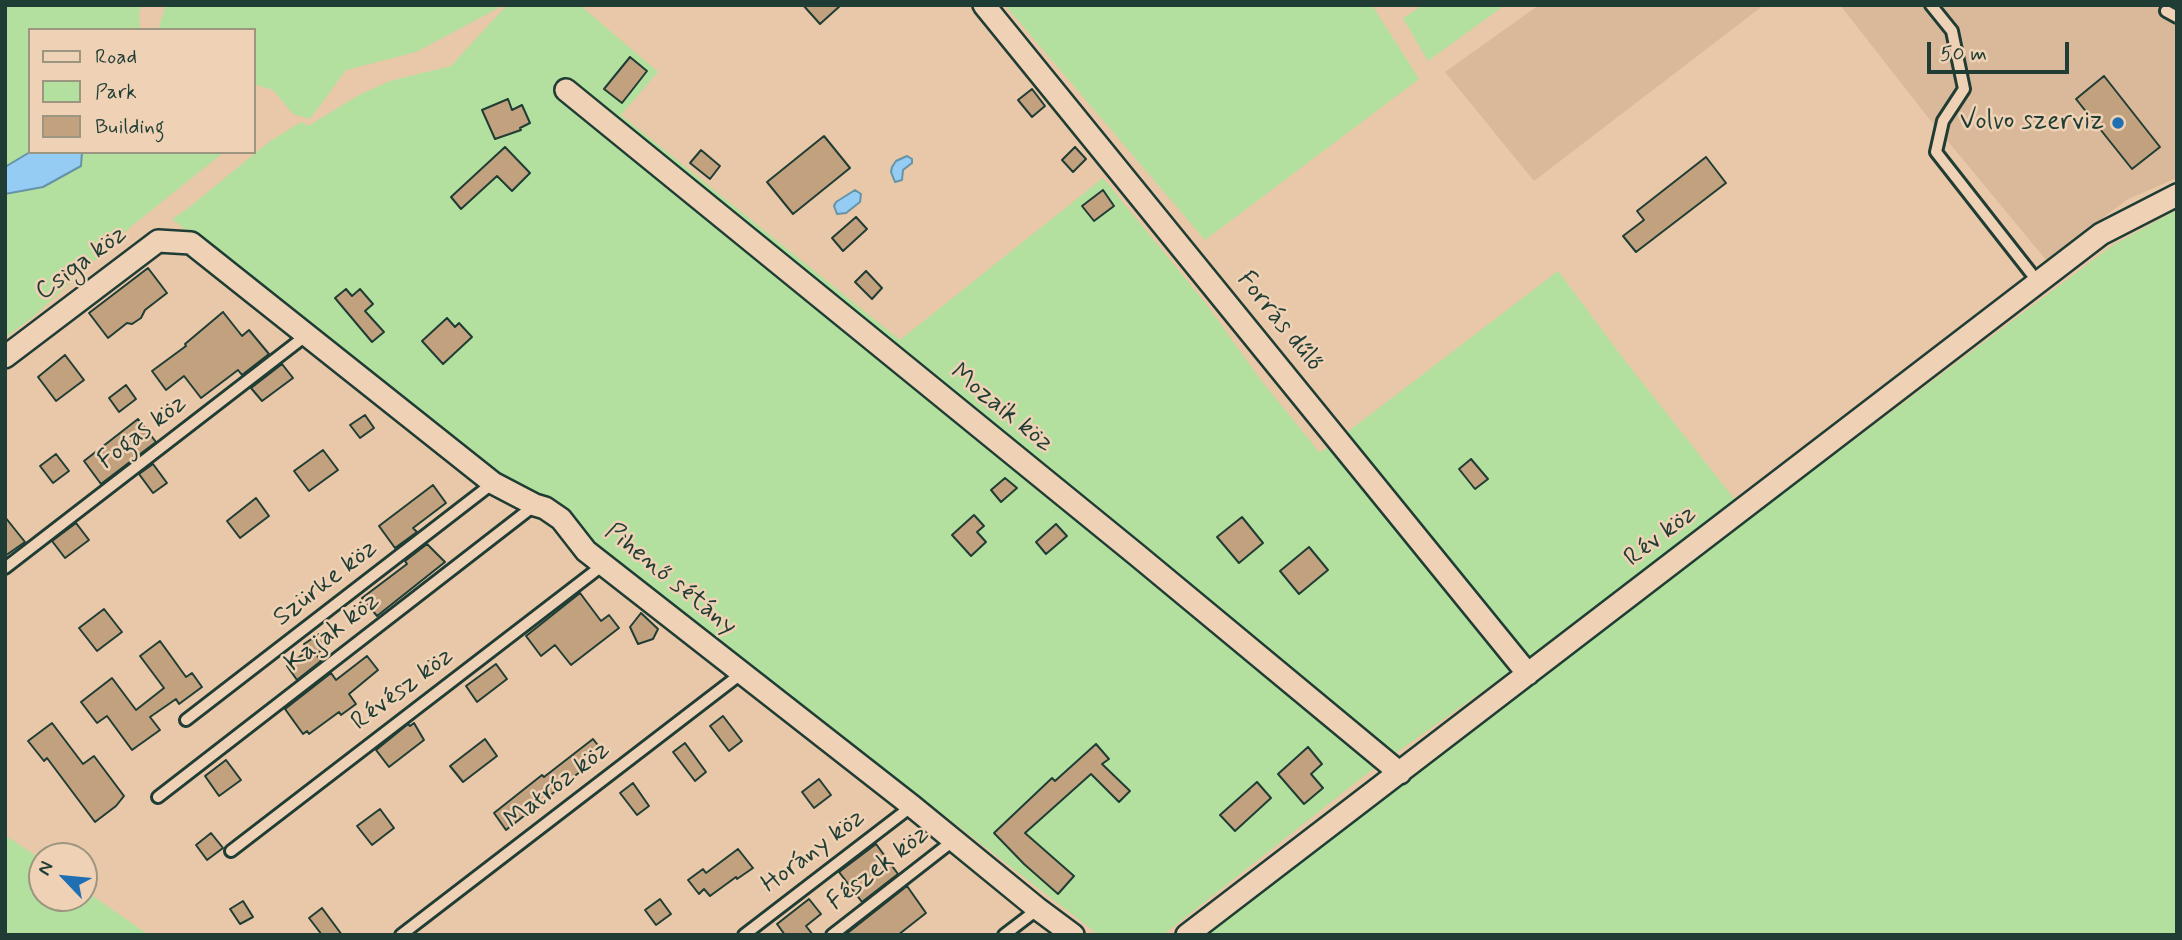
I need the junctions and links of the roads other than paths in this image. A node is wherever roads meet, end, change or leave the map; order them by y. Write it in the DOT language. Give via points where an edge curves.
graph roads {
  1 [pos="984,5"];
  2 [pos="1931,5"];
  3 [pos="2166,10"];
  4 [pos="2177,17"];
  5 [pos="566,90"];
  6 [pos="2177,195"];
  7 [pos="158,241"];
  8 [pos="2038,282"];
  9 [pos="308,334"];
  10 [pos="5,357"];
  11 [pos="493,483"];
  12 [pos="535,505"];
  13 [pos="603,565"];
  14 [pos="5,568"];
  15 [pos="742,673"];
  16 [pos="1528,674"];
  17 [pos="186,720"];
  18 [pos="1400,773"];
  19 [pos="158,797"];
  20 [pos="912,806"];
  21 [pos="954,840"];
  22 [pos="230,850"];
  23 [pos="1038,909"];
  24 [pos="401,935"];
  25 [pos="744,935"];
  26 [pos="832,935"];
  27 [pos="1004,935"];
  28 [pos="1073,935"];
  29 [pos="1187,935"];
  1 -- 16 [label="street, Forrás dűlő"];
  2 -- 8 [label="lane" via="1952,31 1964,89 1943,121 1936,152"];
  3 -- 4 [label="lane"];
  5 -- 18 [label="street, Mozaik köz"];
  6 -- 8 [label="street, Rév köz" via="2101,233"];
  7 -- 9 [label="street, Pihenő sétány" via="191,243"];
  7 -- 10 [label="street, Csiga köz"];
  8 -- 16 [label="street, Rév köz"];
  9 -- 11 [label="street, Pihenő sétány"];
  9 -- 14 [label="lane, Fogas köz"];
  11 -- 12 [label="street, Pihenő sétány"];
  11 -- 17 [label="lane, Szürke köz"];
  12 -- 13 [label="street, Pihenő sétány" via="561,519"];
  12 -- 19 [label="lane, Kajak köz"];
  13 -- 15 [label="street, Pihenő sétány"];
  13 -- 22 [label="lane, Révész köz"];
  15 -- 20 [label="street, Pihenő sétány"];
  15 -- 24 [label="lane, Matróz köz"];
  16 -- 18 [label="street, Rév köz"];
  18 -- 29 [label="street, Rév köz"];
  20 -- 21 [label="street, Pihenő sétány"];
  20 -- 25 [label="lane, Horány köz"];
  21 -- 23 [label="street, Pihenő sétány"];
  21 -- 26 [label="lane, Fészek köz"];
  23 -- 27 [label="lane"];
  23 -- 28 [label="street, Pihenő sétány"];
}
